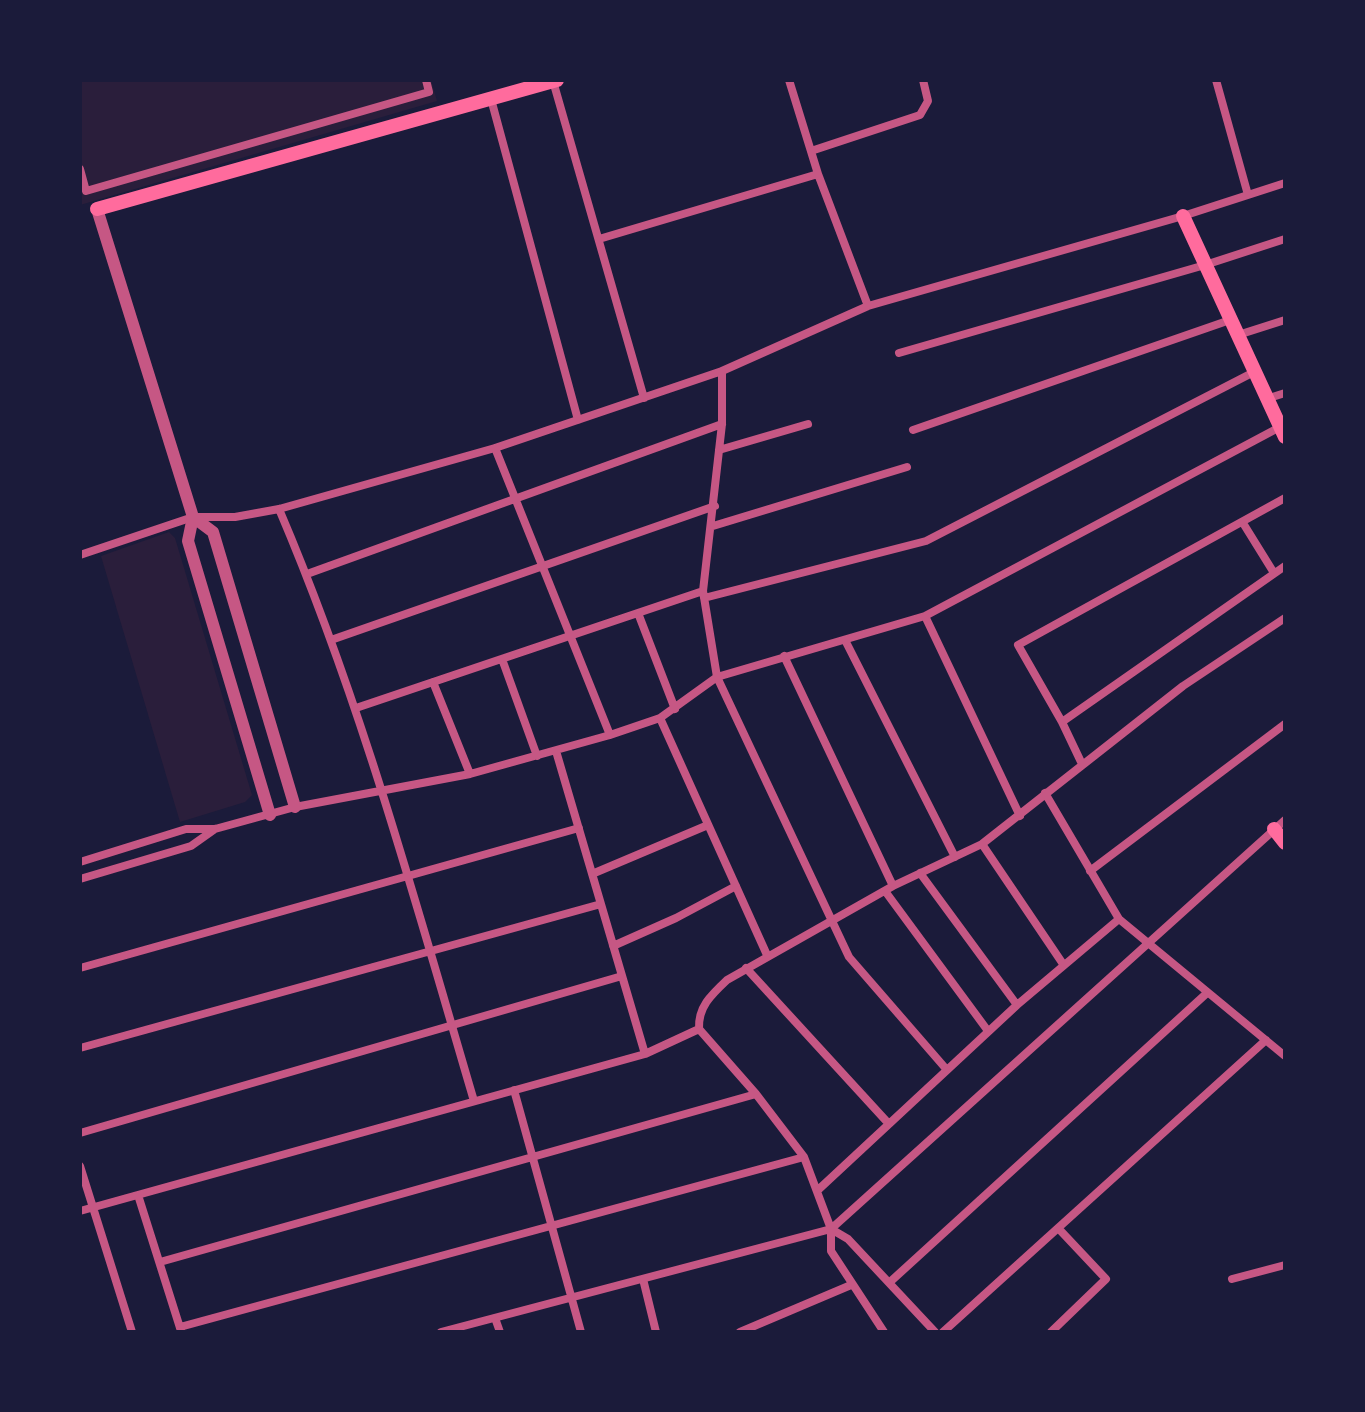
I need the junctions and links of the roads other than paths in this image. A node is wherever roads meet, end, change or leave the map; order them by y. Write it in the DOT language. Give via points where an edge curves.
graph roads {
  1 [pos="426,80"];
  2 [pos="789,80"];
  3 [pos="923,80"];
  4 [pos="1216,80"];
  5 [pos="555,81"];
  6 [pos="491,99"];
  7 [pos="811,151"];
  8 [pos="80,169"];
  9 [pos="818,174"];
  10 [pos="1285,183"];
  11 [pos="1248,195"];
  12 [pos="97,209"];
  13 [pos="1183,216"];
  14 [pos="599,239"];
  15 [pos="1285,239"];
  16 [pos="1205,265"];
  17 [pos="868,306"];
  18 [pos="1230,320"];
  19 [pos="1285,320"];
  20 [pos="1238,335"];
  21 [pos="899,353"];
  22 [pos="722,371"];
  23 [pos="1254,372"];
  24 [pos="1285,393"];
  25 [pos="644,398"];
  26 [pos="1266,399"];
  27 [pos="578,420"];
  28 [pos="722,424"];
  29 [pos="808,424"];
  30 [pos="913,430"];
  31 [pos="1283,432"];
  32 [pos="495,448"];
  33 [pos="719,450"];
  34 [pos="907,467"];
  35 [pos="1285,498"];
  36 [pos="516,501"];
  37 [pos="715,506"];
  38 [pos="279,509"];
  39 [pos="193,517"];
  40 [pos="1243,523"];
  41 [pos="713,526"];
  42 [pos="80,555"];
  43 [pos="542,566"];
  44 [pos="1285,566"];
  45 [pos="1274,573"];
  46 [pos="307,574"];
  47 [pos="704,594"];
  48 [pos="638,613"];
  49 [pos="925,616"];
  50 [pos="1285,618"];
  51 [pos="570,636"];
  52 [pos="331,640"];
  53 [pos="845,640"];
  54 [pos="784,656"];
  55 [pos="502,659"];
  56 [pos="717,677"];
  57 [pos="433,682"];
  58 [pos="356,708"];
  59 [pos="675,709"];
  60 [pos="660,718"];
  61 [pos="1062,722"];
  62 [pos="1285,724"];
  63 [pos="610,735"];
  64 [pos="556,751"];
  65 [pos="537,756"];
  66 [pos="1082,764"];
  67 [pos="470,774"];
  68 [pos="384,791"];
  69 [pos="1045,793"];
  70 [pos="295,807"];
  71 [pos="270,815"];
  72 [pos="1020,816"];
  73 [pos="708,825"];
  74 [pos="1280,825"];
  75 [pos="579,828"];
  76 [pos="215,829"];
  77 [pos="1285,843"];
  78 [pos="982,844"];
  79 [pos="955,857"];
  80 [pos="80,862"];
  81 [pos="1090,871"];
  82 [pos="920,873"];
  83 [pos="592,874"];
  84 [pos="408,875"];
  85 [pos="80,879"];
  86 [pos="736,886"];
  87 [pos="889,888"];
  88 [pos="601,904"];
  89 [pos="1119,919"];
  90 [pos="833,922"];
  91 [pos="1150,944"];
  92 [pos="613,946"];
  93 [pos="430,950"];
  94 [pos="767,955"];
  95 [pos="1063,964"];
  96 [pos="80,968"];
  97 [pos="746,968"];
  98 [pos="622,976"];
  99 [pos="1207,993"];
  100 [pos="1017,1005"];
  101 [pos="451,1024"];
  102 [pos="699,1029"];
  103 [pos="988,1031"];
  104 [pos="1266,1040"];
  105 [pos="80,1048"];
  106 [pos="645,1054"];
  107 [pos="1285,1056"];
  108 [pos="947,1070"];
  109 [pos="514,1090"];
  110 [pos="756,1094"];
  111 [pos="474,1101"];
  112 [pos="889,1124"];
  113 [pos="80,1133"];
  114 [pos="804,1157"];
  115 [pos="533,1158"];
  116 [pos="80,1166"];
  117 [pos="818,1190"];
  118 [pos="138,1195"];
  119 [pos="92,1207"];
  120 [pos="80,1211"];
  121 [pos="551,1225"];
  122 [pos="1058,1228"];
  123 [pos="831,1229"];
  124 [pos="160,1262"];
  125 [pos="1285,1265"];
  126 [pos="643,1279"];
  127 [pos="1232,1279"];
  128 [pos="890,1282"];
  129 [pos="851,1285"];
  130 [pos="572,1297"];
  131 [pos="495,1318"];
  132 [pos="181,1329"];
  133 [pos="132,1332"];
  134 [pos="441,1332"];
  135 [pos="500,1332"];
  136 [pos="581,1332"];
  137 [pos="656,1332"];
  138 [pos="740,1332"];
  139 [pos="884,1332"];
  140 [pos="935,1332"];
  141 [pos="943,1332"];
  142 [pos="1051,1332"];
  1 -- 8 [label="street" via="429,92 86,191"];
  2 -- 7 [label="street"];
  3 -- 7 [label="street" via="928,101 920,115"];
  4 -- 11 [label="street"];
  5 -- 6 [label="main road"];
  5 -- 14 [label="street"];
  6 -- 12 [label="main road"];
  6 -- 27 [label="street"];
  7 -- 9 [label="street"];
  9 -- 14 [label="street"];
  9 -- 17 [label="street"];
  10 -- 11 [label="street"];
  11 -- 13 [label="street"];
  12 -- 39 [label="street"];
  13 -- 16 [label="main road"];
  13 -- 17 [label="street"];
  14 -- 25 [label="street"];
  15 -- 16 [label="street"];
  16 -- 18 [label="main road"];
  16 -- 21 [label="street"];
  17 -- 22 [label="street"];
  18 -- 20 [label="main road"];
  18 -- 30 [label="street"];
  19 -- 20 [label="street"];
  20 -- 23 [label="main road"];
  22 -- 25 [label="street"];
  22 -- 28 [label="street"];
  23 -- 26 [label="main road"];
  23 -- 47 [label="street" via="926,541"];
  24 -- 26 [label="street"];
  25 -- 27 [label="street"];
  26 -- 31 [label="main road"];
  27 -- 32 [label="street"];
  28 -- 33 [label="street"];
  28 -- 36 [label="street"];
  29 -- 33 [label="street"];
  31 -- 49 [label="street"];
  32 -- 36 [label="street"];
  32 -- 38 [label="street"];
  33 -- 37 [label="street"];
  34 -- 41 [label="street"];
  35 -- 40 [label="street"];
  36 -- 43 [label="street"];
  36 -- 46 [label="street"];
  37 -- 41 [label="street"];
  37 -- 43 [label="street"];
  38 -- 39 [label="street"];
  38 -- 46 [label="street"];
  39 -- 42 [label="street"];
  39 -- 70 [label="street" via="213,532"];
  39 -- 71 [label="street" via="188,541"];
  40 -- 45 [label="street"];
  40 -- 61 [label="street" via="1018,645"];
  41 -- 47 [label="street"];
  43 -- 51 [label="street"];
  43 -- 52 [label="street"];
  44 -- 45 [label="street"];
  45 -- 61 [label="street"];
  46 -- 52 [label="street"];
  47 -- 48 [label="street"];
  47 -- 56 [label="street"];
  48 -- 51 [label="street"];
  48 -- 59 [label="street"];
  49 -- 53 [label="street"];
  49 -- 72 [label="street"];
  50 -- 66 [label="street" via="1183,686"];
  51 -- 55 [label="street"];
  51 -- 63 [label="street"];
  52 -- 58 [label="street"];
  53 -- 54 [label="street"];
  53 -- 79 [label="street"];
  54 -- 56 [label="street"];
  54 -- 87 [label="street"];
  55 -- 57 [label="street"];
  55 -- 65 [label="street"];
  56 -- 59 [label="street"];
  56 -- 90 [label="street"];
  57 -- 58 [label="street"];
  57 -- 67 [label="street"];
  58 -- 68 [label="street"];
  59 -- 60 [label="street"];
  60 -- 63 [label="street"];
  60 -- 73 [label="street"];
  61 -- 66 [label="street"];
  62 -- 81 [label="street"];
  63 -- 64 [label="street"];
  64 -- 65 [label="street"];
  64 -- 75 [label="street"];
  65 -- 67 [label="street"];
  66 -- 69 [label="street"];
  67 -- 68 [label="street"];
  68 -- 70 [label="street"];
  68 -- 84 [label="street"];
  69 -- 72 [label="street"];
  69 -- 81 [label="street"];
  70 -- 71 [label="street"];
  71 -- 76 [label="street"];
  72 -- 78 [label="street"];
  73 -- 83 [label="street"];
  73 -- 86 [label="street"];
  74 -- 77 [label="main road"];
  74 -- 91 [label="street"];
  75 -- 83 [label="street"];
  75 -- 84 [label="street"];
  76 -- 80 [label="street" via="186,829"];
  76 -- 85 [label="street" via="191,846"];
  78 -- 79 [label="street"];
  78 -- 95 [label="street"];
  79 -- 82 [label="street"];
  81 -- 89 [label="street"];
  82 -- 87 [label="street"];
  82 -- 100 [label="street"];
  83 -- 88 [label="street"];
  84 -- 93 [label="street"];
  84 -- 96 [label="street"];
  86 -- 92 [label="street"];
  86 -- 94 [label="street"];
  87 -- 90 [label="street"];
  87 -- 103 [label="street"];
  88 -- 92 [label="street"];
  88 -- 93 [label="street"];
  89 -- 91 [label="street"];
  89 -- 95 [label="street"];
  90 -- 94 [label="street"];
  90 -- 108 [label="street" via="849,957"];
  91 -- 99 [label="street"];
  91 -- 123 [label="street"];
  92 -- 98 [label="street"];
  93 -- 101 [label="street"];
  93 -- 105 [label="street"];
  94 -- 97 [label="street"];
  95 -- 100 [label="street"];
  97 -- 102 [label="street" via="711,995 698,1015"];
  97 -- 112 [label="street"];
  98 -- 101 [label="street"];
  98 -- 106 [label="street"];
  99 -- 104 [label="street"];
  99 -- 128 [label="street"];
  100 -- 103 [label="street"];
  101 -- 111 [label="street"];
  101 -- 113 [label="street"];
  102 -- 106 [label="street"];
  102 -- 110 [label="street"];
  103 -- 108 [label="street"];
  104 -- 107 [label="street"];
  104 -- 122 [label="street"];
  106 -- 109 [label="street"];
  108 -- 112 [label="street"];
  109 -- 111 [label="street"];
  109 -- 115 [label="street"];
  110 -- 114 [label="street"];
  110 -- 115 [label="street"];
  111 -- 118 [label="street"];
  112 -- 117 [label="street"];
  114 -- 117 [label="street"];
  114 -- 121 [label="street"];
  115 -- 121 [label="street"];
  115 -- 124 [label="street"];
  116 -- 119 [label="street"];
  117 -- 123 [label="street"];
  118 -- 119 [label="street"];
  118 -- 124 [label="street"];
  119 -- 120 [label="street"];
  119 -- 133 [label="street"];
  121 -- 130 [label="street"];
  121 -- 132 [label="street"];
  122 -- 141 [label="street"];
  122 -- 142 [label="street" via="1106,1279"];
  123 -- 126 [label="street"];
  123 -- 128 [label="street"];
  123 -- 129 [label="street" via="831,1251"];
  124 -- 132 [label="street"];
  125 -- 127 [label="street"];
  126 -- 130 [label="street"];
  126 -- 137 [label="street"];
  128 -- 140 [label="street"];
  129 -- 138 [label="street"];
  129 -- 139 [label="street"];
  130 -- 131 [label="street"];
  130 -- 136 [label="street"];
  131 -- 134 [label="street"];
  131 -- 135 [label="street"];
}
